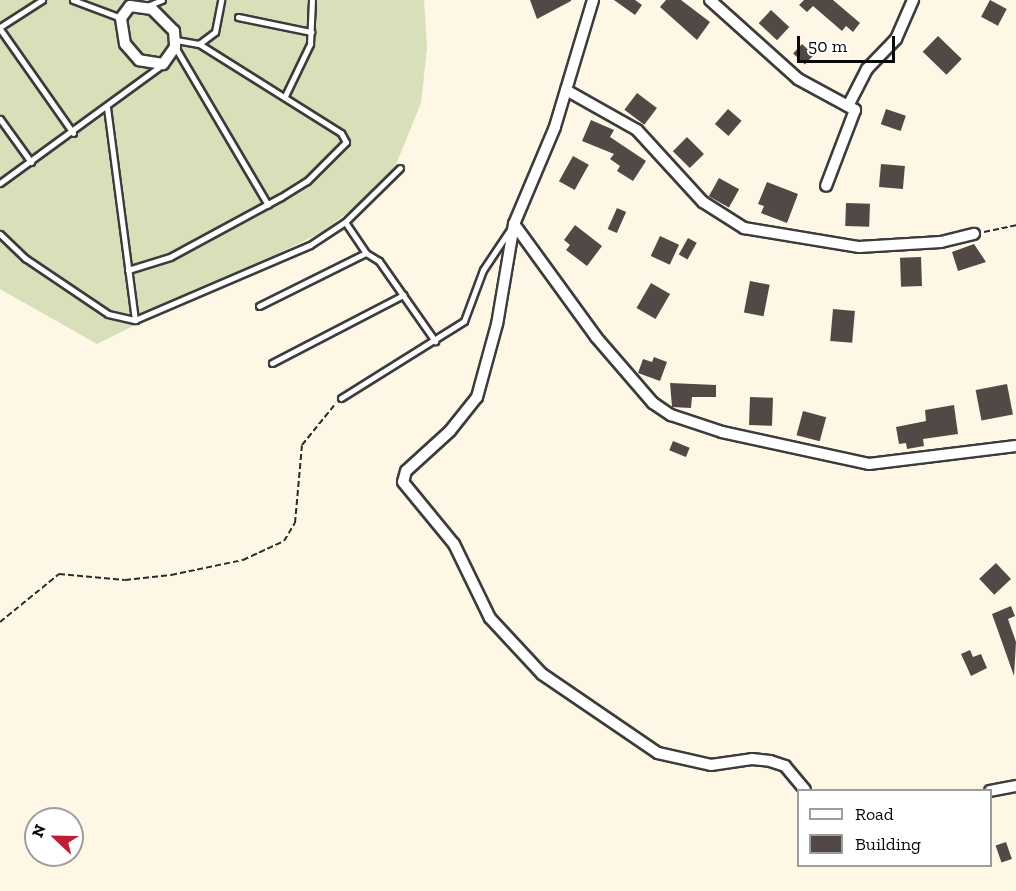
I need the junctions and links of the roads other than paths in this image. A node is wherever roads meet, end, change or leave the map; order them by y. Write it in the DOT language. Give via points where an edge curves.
graph roads {
  1 [pos="42,0"];
  2 [pos="73,0"];
  3 [pos="162,0"];
  4 [pos="221,0"];
  5 [pos="312,0"];
  6 [pos="593,0"];
  7 [pos="710,0"];
  8 [pos="913,0"];
  9 [pos="144,7"];
  10 [pos="122,9"];
  11 [pos="238,17"];
  12 [pos="0,28"];
  13 [pos="311,32"];
  14 [pos="175,44"];
  15 [pos="199,44"];
  16 [pos="163,64"];
  17 [pos="566,90"];
  18 [pos="285,96"];
  19 [pos="848,106"];
  20 [pos="107,108"];
  21 [pos="0,119"];
  22 [pos="73,133"];
  23 [pos="31,162"];
  24 [pos="400,168"];
  25 [pos="0,183"];
  26 [pos="826,186"];
  27 [pos="268,205"];
  28 [pos="345,222"];
  29 [pos="514,224"];
  30 [pos="0,234"];
  31 [pos="974,234"];
  32 [pos="366,253"];
  33 [pos="128,270"];
  34 [pos="403,295"];
  35 [pos="259,306"];
  36 [pos="135,320"];
  37 [pos="435,341"];
  38 [pos="272,363"];
  39 [pos="341,399"];
  40 [pos="1016,446"];
  41 [pos="1016,786"];
  42 [pos="804,789"];
  43 [pos="992,791"];
  1 -- 12 [label="lane"];
  2 -- 10 [label="lane"];
  3 -- 9 [label="lane"];
  4 -- 15 [label="lane" via="215,32"];
  5 -- 13 [label="lane"];
  6 -- 17 [label="street"];
  7 -- 19 [label="street" via="793,74"];
  8 -- 19 [label="street" via="896,39 867,69"];
  9 -- 10 [label="street"];
  9 -- 14 [label="street" via="164,17"];
  10 -- 16 [label="street" via="121,34 131,53 148,64"];
  11 -- 13 [label="lane"];
  12 -- 22 [label="lane"];
  13 -- 18 [label="lane" via="302,68"];
  14 -- 15 [label="lane"];
  14 -- 16 [label="street"];
  14 -- 27 [label="lane"];
  15 -- 18 [label="lane"];
  16 -- 20 [label="lane"];
  17 -- 29 [label="street"];
  17 -- 31 [label="street" via="637,130 703,202 744,228 859,248 941,242"];
  18 -- 27 [label="lane" via="341,133 346,142 307,181"];
  19 -- 26 [label="street" via="855,110"];
  20 -- 22 [label="lane"];
  20 -- 33 [label="lane"];
  21 -- 23 [label="lane"];
  22 -- 23 [label="lane"];
  23 -- 25 [label="lane"];
  24 -- 28 [label="lane"];
  27 -- 33 [label="lane" via="170,257"];
  28 -- 32 [label="lane"];
  28 -- 36 [label="lane" via="310,245"];
  29 -- 37 [label="lane" via="483,270 464,321"];
  29 -- 40 [label="street" via="596,338 653,403 671,415 722,432 869,464"];
  29 -- 42 [label="street" via="497,324 477,397 450,431 406,471 405,487 453,544 490,618 519,654 551,681 658,753 711,765 752,759 770,761 785,766"];
  30 -- 36 [label="lane" via="25,258 108,314"];
  32 -- 34 [label="lane" via="379,261"];
  32 -- 35 [label="lane"];
  33 -- 36 [label="lane"];
  34 -- 37 [label="lane"];
  34 -- 38 [label="lane"];
  37 -- 39 [label="lane"];
  41 -- 43 [label="street"];
}
